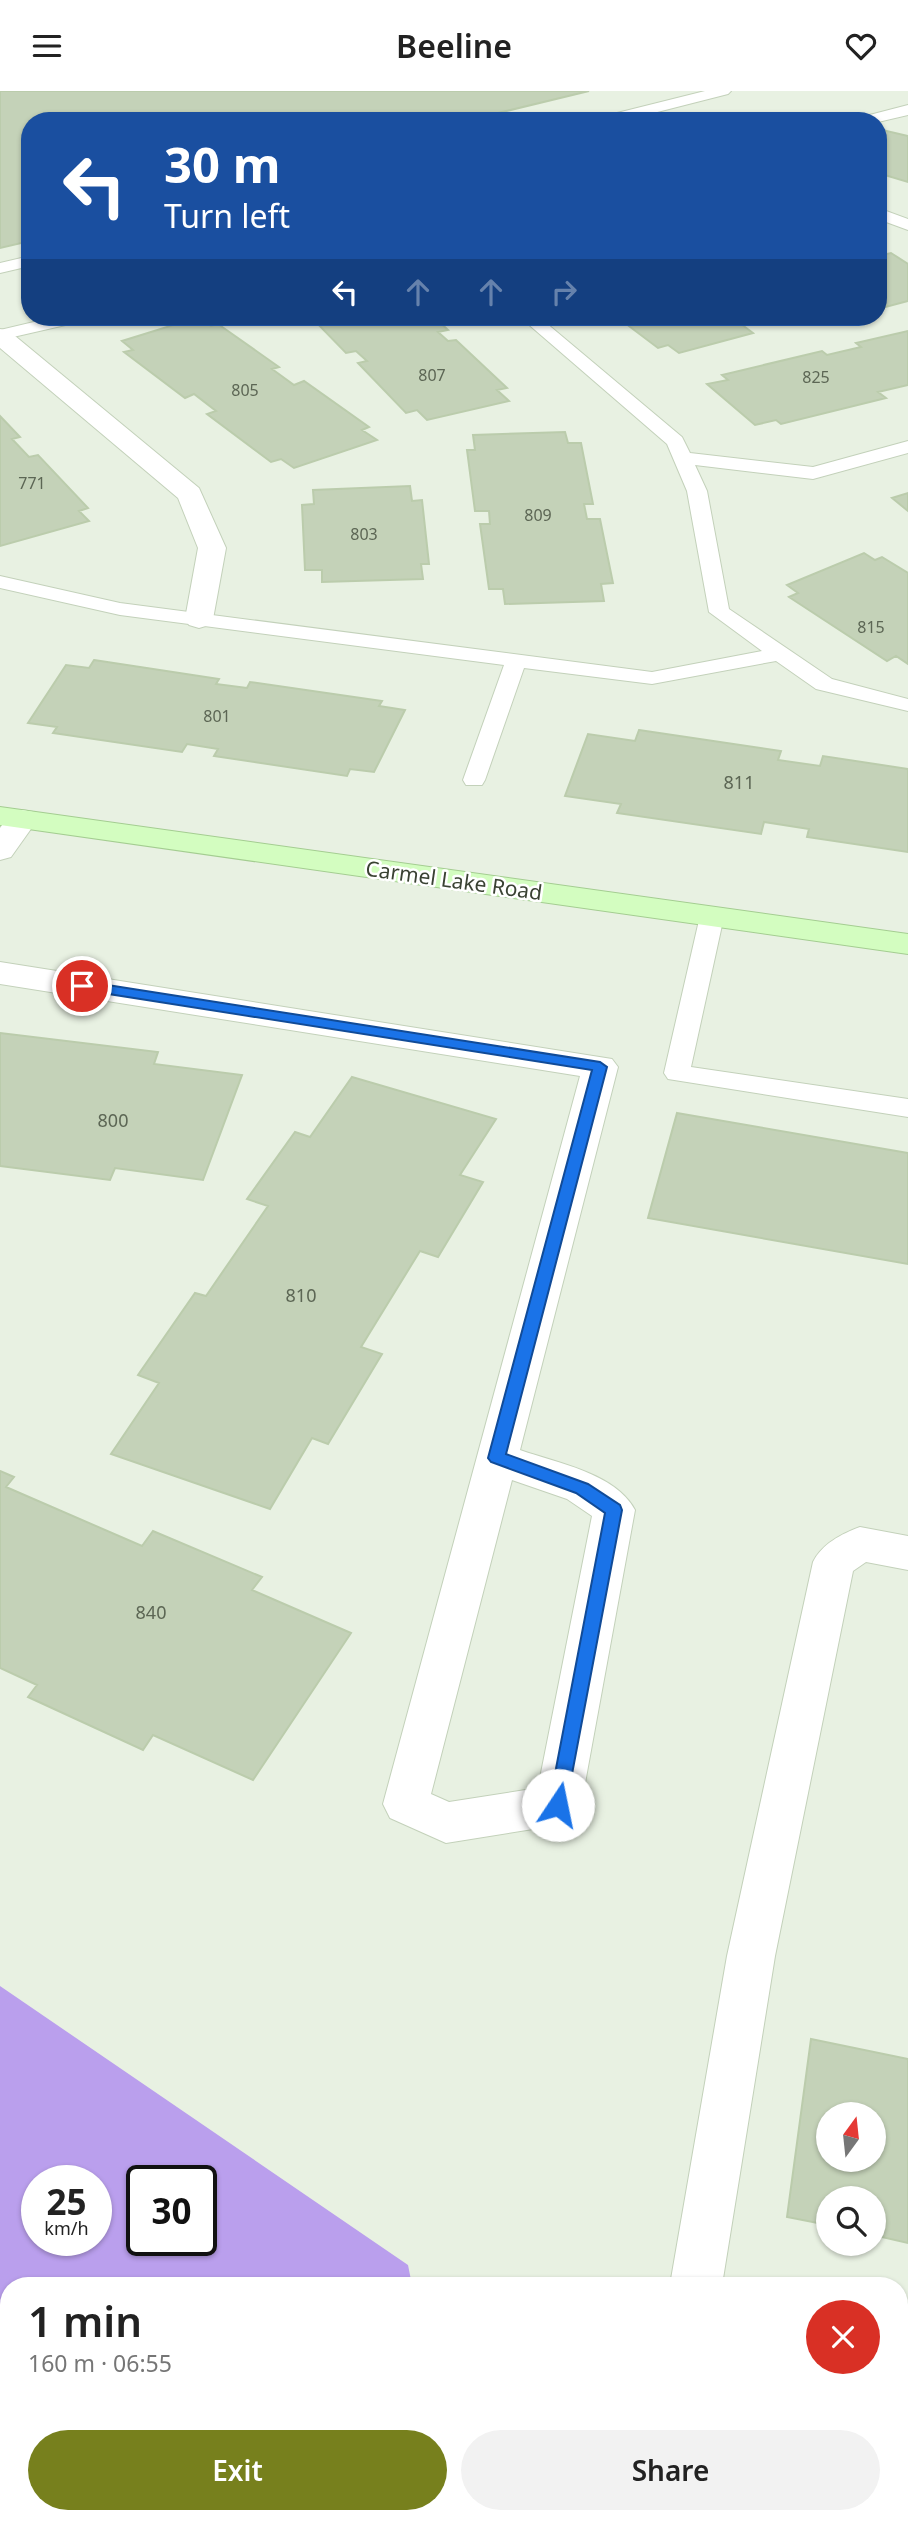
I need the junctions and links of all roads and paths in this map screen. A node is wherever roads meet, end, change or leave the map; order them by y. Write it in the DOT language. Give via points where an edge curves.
graph roads {
  1 [pos="723,91"];
  2 [pos="908,110"];
  3 [pos="638,112"];
  4 [pos="887,115"];
  5 [pos="887,217"];
  6 [pos="908,225"];
  7 [pos="21,263"];
  8 [pos="0,268"];
  9 [pos="41,326"];
  10 [pos="540,326"];
  11 [pos="0,336"];
  12 [pos="908,447"];
  13 [pos="682,458"];
  14 [pos="0,582"];
  15 [pos="199,619"];
  16 [pos="779,654"];
  17 [pos="516,660"];
  18 [pos="908,705"];
  19 [pos="474,780"];
  20 [pos="11,817"];
  21 [pos="0,850"];
  22 [pos="712,916"];
  23 [pos="908,944"];
  24 [pos="0,973"];
  25 [pos="908,1108"];
  26 [pos="497,1458"];
  27 [pos="908,1553"];
  28 [pos="697,2277"];
  1 -- 3 [label="lane"];
  2 -- 4 [label="lane"];
  5 -- 6 [label="lane"];
  7 -- 8 [label="lane"];
  9 -- 11 [label="lane"];
  10 -- 13 [label="lane" via="675,441"];
  11 -- 15 [label="street" via="190,494 212,548"];
  12 -- 13 [label="lane" via="813,473"];
  13 -- 16 [label="lane" via="696,491 719,612"];
  14 -- 15 [label="lane" via="120,608"];
  15 -- 17 [label="lane"];
  16 -- 17 [label="lane" via="652,678"];
  16 -- 18 [label="lane" via="824,684"];
  17 -- 19 [label="lane"];
  20 -- 21 [label="street"];
  20 -- 22 [label="street, Carmel Lake Road"];
  22 -- 23 [label="street, Carmel Lake Road"];
  22 -- 25 [label="lane" via="677,1073"];
  24 -- 26 [label="street" via="600,1067"];
  26 -- 26 [label="street" via="406,1804 446,1823 558,1805 614,1510 582,1488"];
  27 -- 28 [label="street" via="860,1544 834,1562 751,1956"];
}
